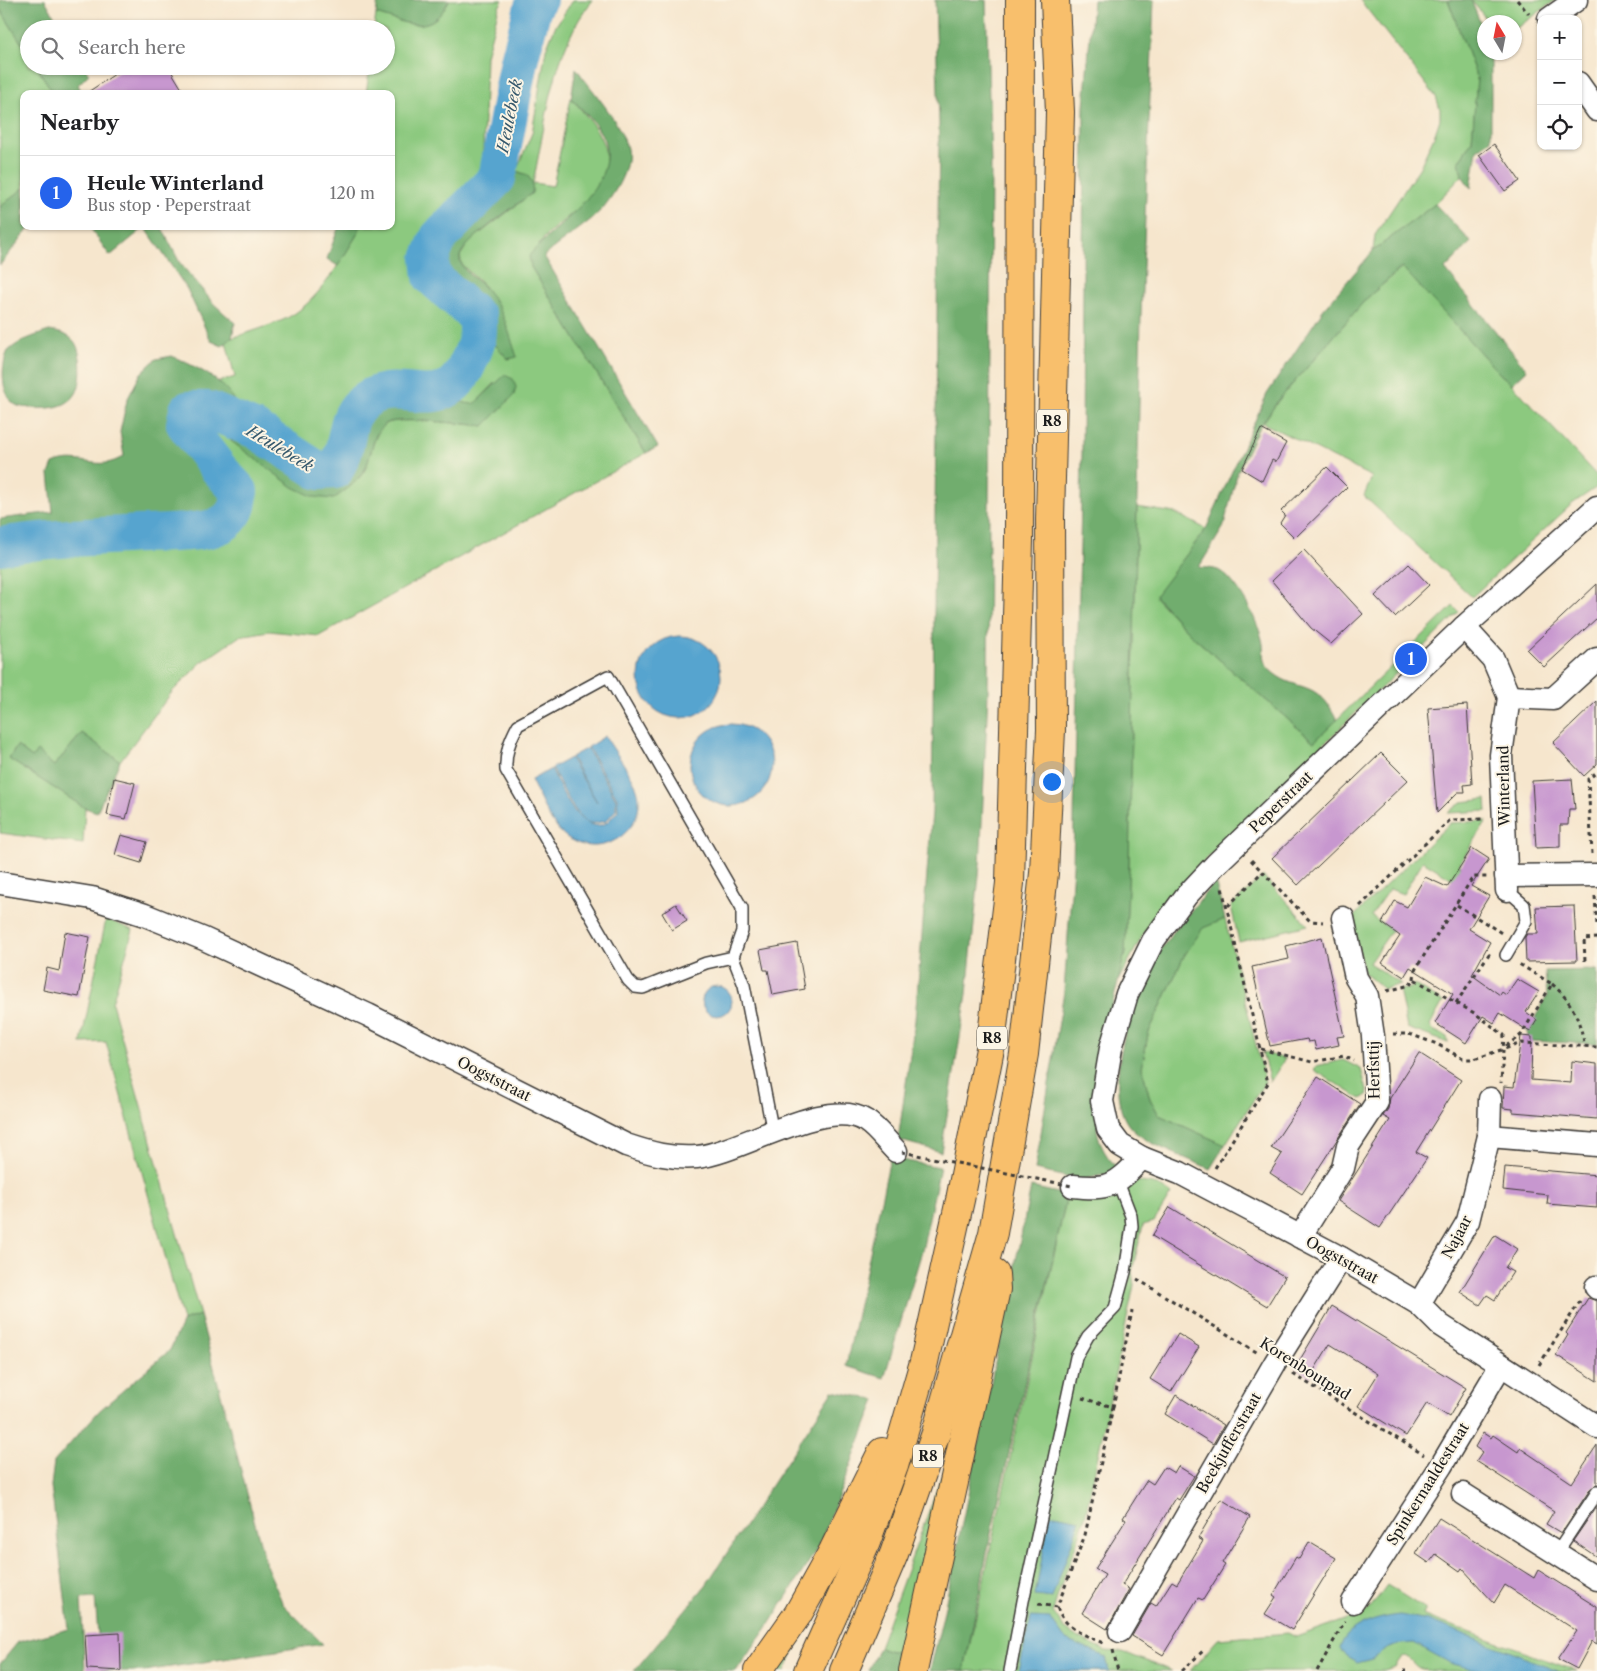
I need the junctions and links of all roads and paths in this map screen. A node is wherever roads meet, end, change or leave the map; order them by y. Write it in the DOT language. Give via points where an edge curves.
graph roads {
  1 [pos="1008,0"];
  2 [pos="1020,0"];
  3 [pos="1055,0"];
  4 [pos="1073,0"];
  5 [pos="1576,0"];
  6 [pos="1555,15"];
  7 [pos="1582,89"];
  8 [pos="1019,108"];
  9 [pos="1597,110"];
  10 [pos="1060,112"];
  11 [pos="1597,507"];
  12 [pos="1464,627"];
  13 [pos="1597,659"];
  14 [pos="1509,697"];
  15 [pos="1597,772"];
  16 [pos="1503,818"];
  17 [pos="1237,844"];
  18 [pos="1216,864"];
  19 [pos="1262,872"];
  20 [pos="1595,875"];
  21 [pos="0,883"];
  22 [pos="1506,883"];
  23 [pos="1457,905"];
  24 [pos="1227,906"];
  25 [pos="1597,912"];
  26 [pos="1343,918"];
  27 [pos="1597,926"];
  28 [pos="1597,938"];
  29 [pos="1515,940"];
  30 [pos="1506,955"];
  31 [pos="733,957"];
  32 [pos="1585,961"];
  33 [pos="1414,979"];
  34 [pos="1552,984"];
  35 [pos="1367,996"];
  36 [pos="1456,1003"];
  37 [pos="1373,1036"];
  38 [pos="1585,1047"];
  39 [pos="1504,1048"];
  40 [pos="1597,1048"];
  41 [pos="1260,1049"];
  42 [pos="1374,1065"];
  43 [pos="1490,1099"];
  44 [pos="773,1133"];
  45 [pos="1489,1136"];
  46 [pos="1597,1145"];
  47 [pos="899,1151"];
  48 [pos="1142,1158"];
  49 [pos="1118,1182"];
  50 [pos="1073,1186"];
  51 [pos="1204,1186"];
  52 [pos="992,1233"];
  53 [pos="1300,1237"];
  54 [pos="1341,1258"];
  55 [pos="1125,1272"];
  56 [pos="1139,1280"];
  57 [pos="1137,1289"];
  58 [pos="1591,1292"];
  59 [pos="1419,1304"];
  60 [pos="1133,1307"];
  61 [pos="924,1362"];
  62 [pos="1275,1363"];
  63 [pos="1501,1365"];
  64 [pos="1528,1382"];
  65 [pos="1066,1394"];
  66 [pos="1113,1407"];
  67 [pos="1597,1427"];
  68 [pos="1440,1466"];
  69 [pos="1597,1492"];
  70 [pos="1462,1494"];
  71 [pos="1556,1554"];
  72 [pos="1597,1579"];
  73 [pos="1023,1601"];
  74 [pos="1353,1602"];
  75 [pos="1057,1606"];
  76 [pos="1112,1641"];
  77 [pos="1204,1650"];
  78 [pos="758,1671"];
  79 [pos="808,1671"];
  80 [pos="844,1671"];
  81 [pos="913,1671"];
  82 [pos="1010,1671"];
  83 [pos="1118,1671"];
  84 [pos="1182,1671"];
  85 [pos="1317,1671"];
  1 -- 8 [label="highway, R8"];
  2 -- 8 [label="highway, R8"];
  3 -- 10 [label="highway, R8"];
  4 -- 10 [label="highway, R8"];
  5 -- 6 [label="street"];
  7 -- 9 [label="street"];
  8 -- 61 [label="highway, R8" via="1019,541 1010,884 991,1044"];
  10 -- 52 [label="highway, R8" via="1050,519 1051,730 1044,873 1024,1054"];
  11 -- 12 [label="street, Peperstraat"];
  12 -- 14 [label="street" via="1492,660"];
  12 -- 17 [label="street, Peperstraat"];
  13 -- 14 [label="street" via="1553,699"];
  14 -- 16 [label="street, Winterland" via="1501,755"];
  15 -- 20 [label="path" via="1588,779"];
  16 -- 22 [label="street, Winterland"];
  16 -- 26 [label="path" via="1450,820"];
  17 -- 18 [label="street, Peperstraat"];
  17 -- 19 [label="path"];
  18 -- 24 [label="path"];
  18 -- 48 [label="street, Peperstraat" via="1186,896 1153,941 1127,994 1111,1048 1103,1113 1108,1130 1120,1145"];
  19 -- 24 [label="path"];
  19 -- 26 [label="path" via="1310,921"];
  20 -- 22 [label="street"];
  20 -- 25 [label="path"];
  21 -- 44 [label="street, Oogststraat" via="92,898 204,939 368,1015 626,1145 664,1158 699,1157"];
  22 -- 23 [label="path" via="1473,877"];
  22 -- 29 [label="lane" via="1524,905 1526,922"];
  23 -- 29 [label="path"];
  23 -- 33 [label="path" via="1415,970"];
  24 -- 41 [label="path"];
  25 -- 27 [label="path"];
  26 -- 35 [label="street, Herfsttij" via="1356,978"];
  28 -- 32 [label="path" via="1584,938"];
  29 -- 30 [label="lane"];
  30 -- 34 [label="path"];
  30 -- 36 [label="path" via="1490,951"];
  31 -- 31 [label="lane" via="742,932 742,908 608,676 518,725 510,739 506,770 628,980 635,987 643,988 706,963"];
  31 -- 44 [label="lane" via="744,985"];
  33 -- 35 [label="path" via="1410,985"];
  33 -- 36 [label="path"];
  34 -- 38 [label="path" via="1574,1008"];
  34 -- 39 [label="path" via="1521,1035"];
  35 -- 37 [label="street, Herfsttij"];
  36 -- 39 [label="path" via="1504,1035"];
  37 -- 39 [label="path" via="1409,1034 1437,1044 1463,1059 1474,1059"];
  37 -- 42 [label="street, Herfsttij"];
  38 -- 39 [label="path" via="1522,1043"];
  38 -- 40 [label="path"];
  39 -- 43 [label="path" via="1501,1085"];
  41 -- 42 [label="path" via="1312,1062 1344,1056 1363,1066"];
  41 -- 51 [label="path" via="1268,1082"];
  42 -- 53 [label="street, Herfsttij" via="1377,1102 1348,1146 1343,1168"];
  43 -- 45 [label="street, Najaar"];
  44 -- 47 [label="street, Oogststraat" via="815,1116 853,1115 866,1120"];
  45 -- 46 [label="street"];
  45 -- 59 [label="street, Najaar" via="1468,1221"];
  47 -- 50 [label="path, bridge"];
  48 -- 49 [label="street"];
  48 -- 51 [label="street, Oogststraat"];
  49 -- 50 [label="street" via="1100,1189"];
  49 -- 55 [label="lane" via="1132,1226"];
  51 -- 53 [label="street, Oogststraat"];
  52 -- 80 [label="highway, R8" via="936,1432 894,1554"];
  52 -- 81 [label="highway" via="996,1289"];
  53 -- 54 [label="street, Oogststraat"];
  54 -- 59 [label="street, Oogststraat"];
  54 -- 62 [label="street, Beekjufferstraat"];
  55 -- 56 [label="path, Korenboutpad"];
  55 -- 65 [label="lane" via="1115,1308 1088,1336 1076,1357"];
  56 -- 57 [label="path"];
  56 -- 62 [label="path, Korenboutpad"];
  58 -- 64 [label="path"];
  59 -- 63 [label="street, Oogststraat" via="1440,1325"];
  60 -- 66 [label="path"];
  61 -- 78 [label="highway" via="833,1551 798,1614"];
  61 -- 79 [label="highway, R8" via="894,1466 866,1542"];
  62 -- 68 [label="path, Korenboutpad"];
  62 -- 76 [label="street, Beekjufferstraat"];
  63 -- 64 [label="street, Oogststraat"];
  63 -- 68 [label="street, Spinkernaaldestraat"];
  64 -- 67 [label="street, Oogststraat"];
  65 -- 66 [label="path"];
  65 -- 73 [label="lane"];
  66 -- 75 [label="path" via="1085,1535"];
  68 -- 74 [label="street, Spinkernaaldestraat"];
  69 -- 71 [label="lane"];
  70 -- 71 [label="street"];
  71 -- 72 [label="street"];
  73 -- 75 [label="path"];
  73 -- 82 [label="lane"];
  74 -- 85 [label="path"];
  75 -- 76 [label="path" via="1060,1615 1074,1631"];
  76 -- 83 [label="path"];
  77 -- 84 [label="path"];
}
